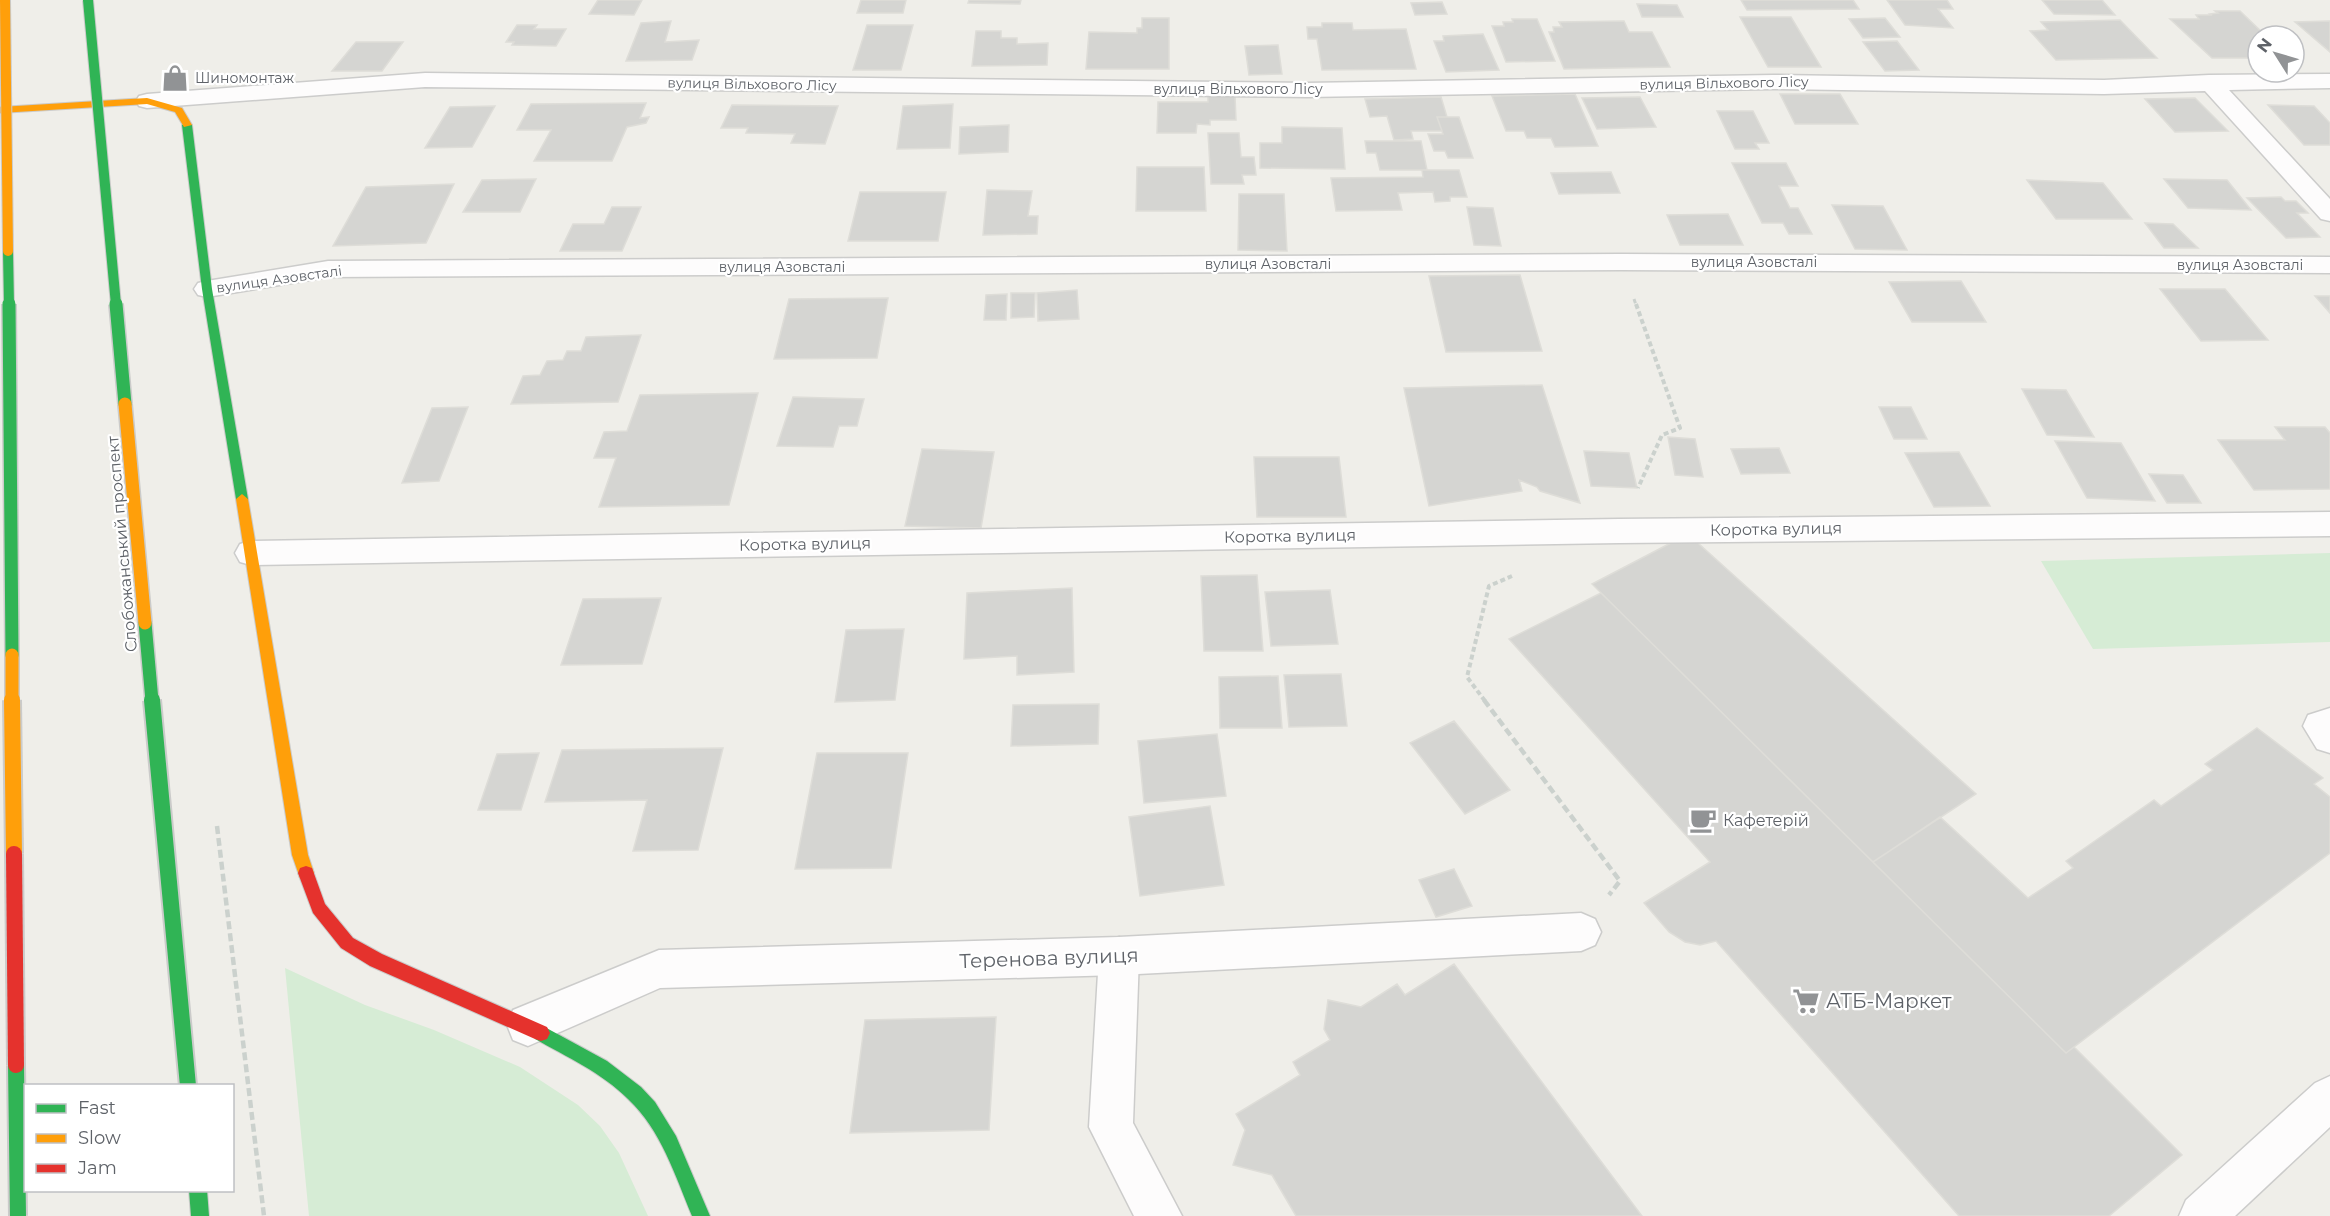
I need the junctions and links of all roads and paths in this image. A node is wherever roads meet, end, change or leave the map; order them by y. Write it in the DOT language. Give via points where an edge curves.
graph roads {
  1 [pos="5,0"];
  2 [pos="88,0"];
  3 [pos="2330,81"];
  4 [pos="2209,82"];
  5 [pos="147,101"];
  6 [pos="0,110"];
  7 [pos="2330,214"];
  8 [pos="1621,262"];
  9 [pos="2330,265"];
  10 [pos="207,289"];
  11 [pos="2330,524"];
  12 [pos="1619,531"];
  13 [pos="251,553"];
  14 [pos="1522,572"];
  15 [pos="2330,723"];
  16 [pos="2330,738"];
  17 [pos="1581,932"];
  18 [pos="1119,956"];
  19 [pos="528,1025"];
  20 [pos="188,1084"];
  21 [pos="2330,1098"];
  22 [pos="198,1192"];
  23 [pos="18,1216"];
  24 [pos="200,1216"];
  25 [pos="701,1216"];
  26 [pos="1159,1216"];
  27 [pos="2202,1216"];
  1 -- 23 [label="main road, bridge"];
  2 -- 20 [label="main road, Слобожанський проспект, bridge"];
  3 -- 4 [label="street, вулиця Вільхового Лісу"];
  4 -- 5 [label="street, вулиця Вільхового Лісу" via="2104,87 1773,82 1307,90 425,80"];
  4 -- 7 [label="street"];
  5 -- 6 [label="main road"];
  5 -- 10 [label="main road" via="179,110 187,123"];
  8 -- 9 [label="street, вулиця Азовсталі"];
  8 -- 10 [label="street, вулиця Азовсталі" via="328,269"];
  8 -- 12 [label="path" via="1680,428 1662,435"];
  10 -- 13 [label="main road"];
  11 -- 12 [label="street, Коротка вулиця"];
  12 -- 13 [label="street, Коротка вулиця"];
  13 -- 19 [label="main road" via="300,855 320,908 347,943 376,960"];
  14 -- 17 [label="path" via="1489,586 1467,677 1620,881"];
  15 -- 16 [label="street" via="2321,726"];
  17 -- 18 [label="street, Теренова вулиця"];
  18 -- 19 [label="street, Теренова вулиця" via="659,969"];
  18 -- 26 [label="street" via="1111,1127"];
  19 -- 25 [label="main road" via="621,1080 651,1110 674,1147"];
  21 -- 27 [label="street"];
  22 -- 24 [label="main road"];
}
